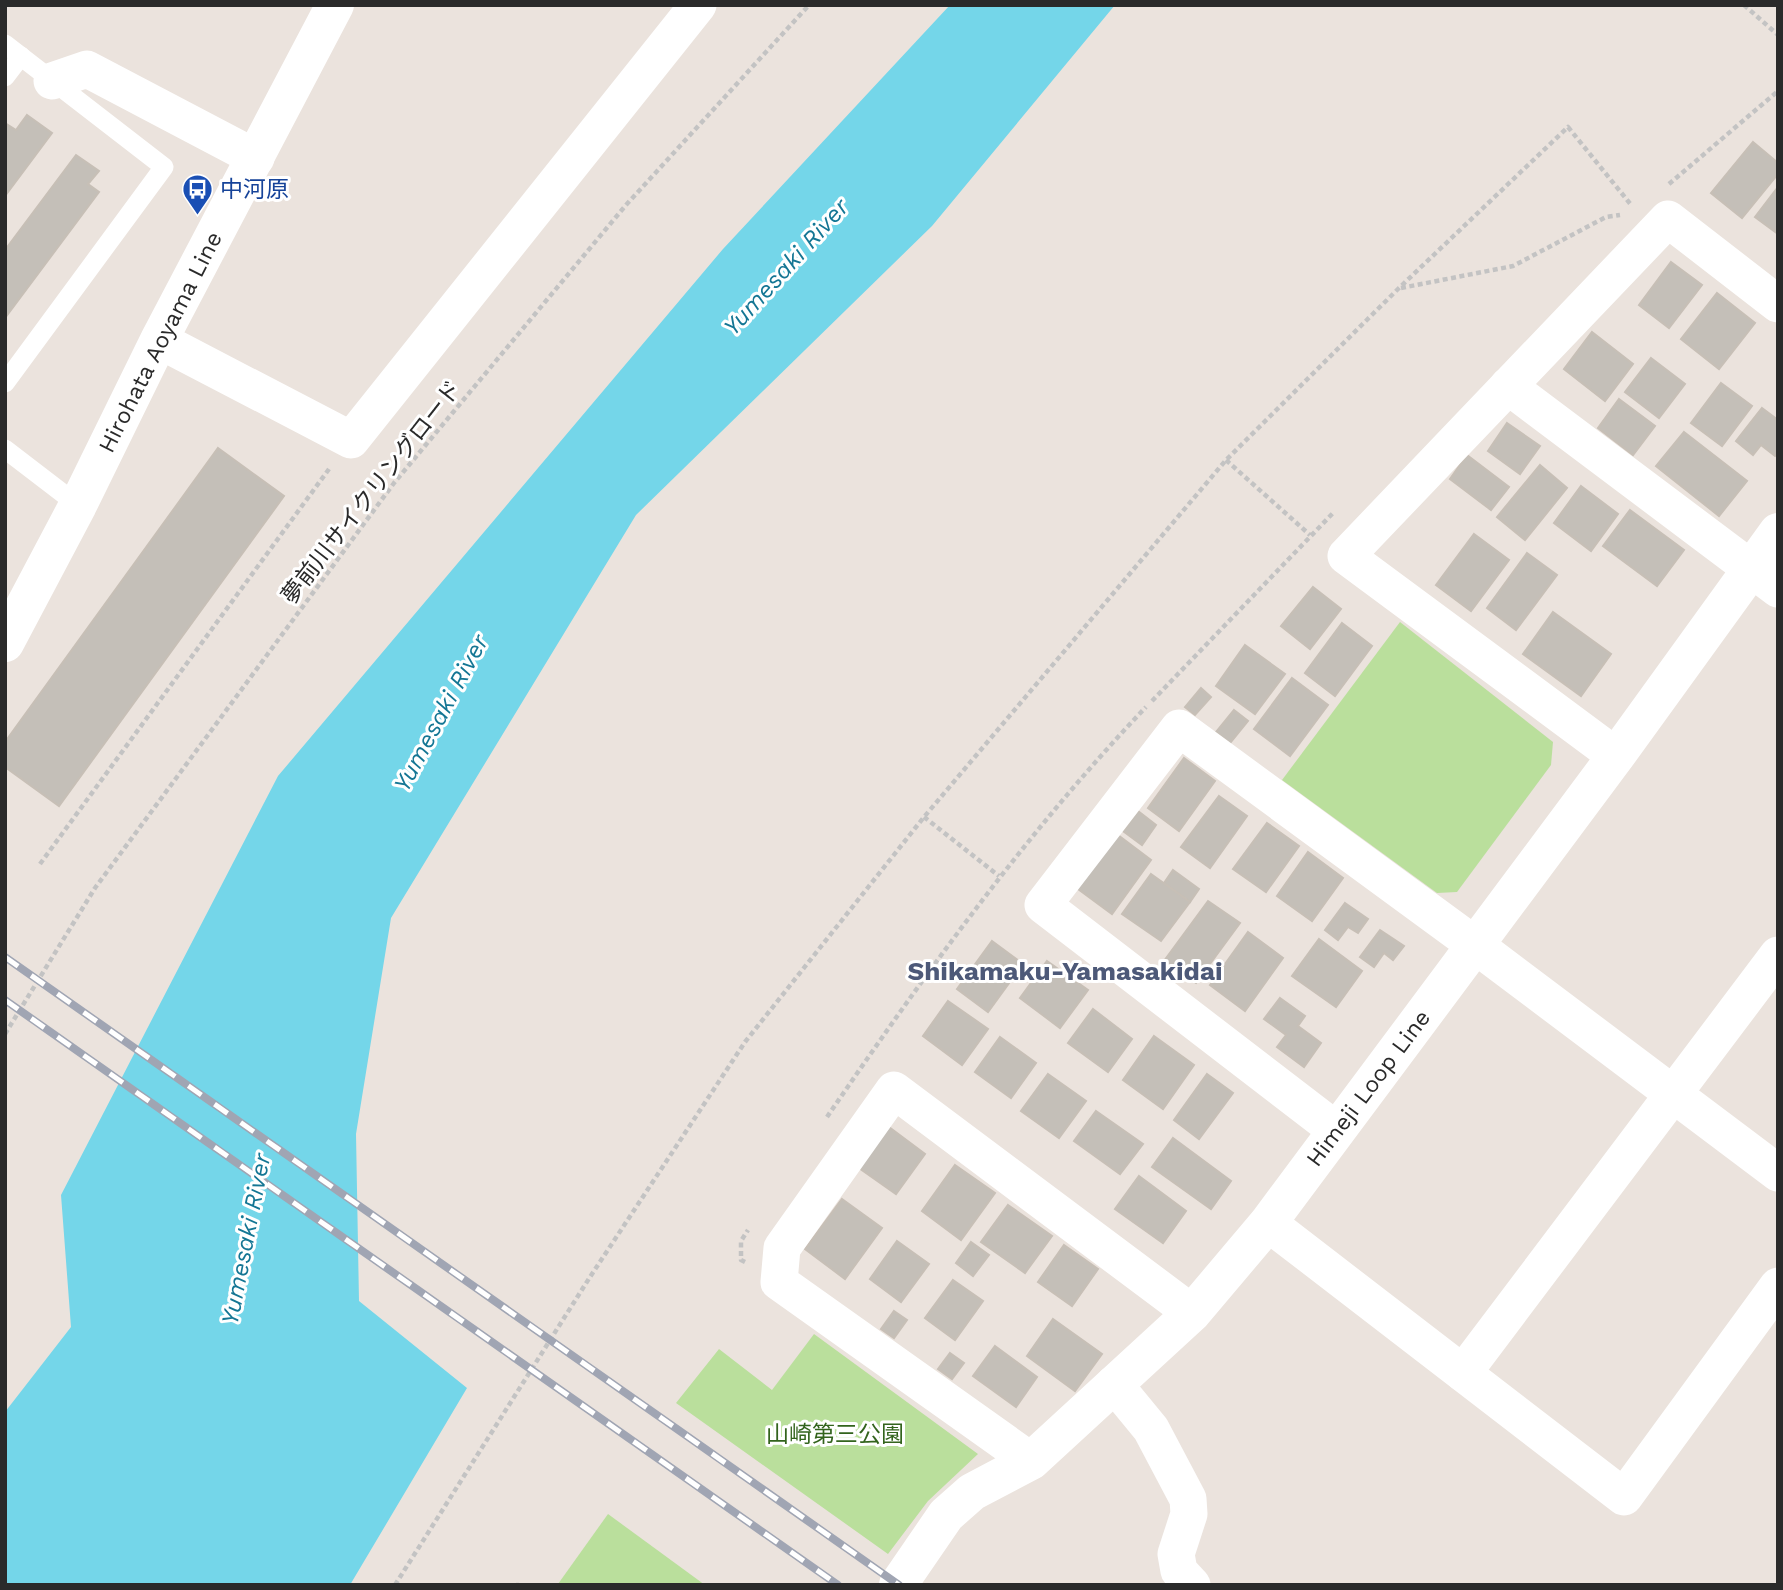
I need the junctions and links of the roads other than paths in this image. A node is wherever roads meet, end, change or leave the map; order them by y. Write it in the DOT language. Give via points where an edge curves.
graph roads {
  1 [pos="335,5"];
  2 [pos="698,5"];
  3 [pos="13,50"];
  4 [pos="5,77"];
  5 [pos="52,81"];
  6 [pos="256,158"];
  7 [pos="1778,304"];
  8 [pos="159,340"];
  9 [pos="5,383"];
  10 [pos="1508,386"];
  11 [pos="5,449"];
  12 [pos="78,505"];
  13 [pos="1778,532"];
  14 [pos="1764,578"];
  15 [pos="5,643"];
  16 [pos="1616,756"];
  17 [pos="1475,945"];
  18 [pos="1778,956"];
  19 [pos="1673,1094"];
  20 [pos="1336,1130"];
  21 [pos="1778,1173"];
  22 [pos="1268,1223"];
  23 [pos="1778,1286"];
  24 [pos="1192,1313"];
  25 [pos="1464,1373"];
  26 [pos="1114,1384"];
  27 [pos="1031,1461"];
  28 [pos="898,1585"];
  29 [pos="1192,1585"];
  1 -- 6 [label="main road, Hirohata Aoyama Line"];
  2 -- 8 [label="street" via="351,440"];
  3 -- 4 [label="lane"];
  3 -- 5 [label="lane"];
  5 -- 6 [label="street" via="87,69"];
  5 -- 9 [label="lane" via="164,167"];
  6 -- 8 [label="main road, Hirohata Aoyama Line"];
  7 -- 10 [label="street" via="1668,219"];
  8 -- 12 [label="main road, Hirohata Aoyama Line"];
  10 -- 14 [label="street"];
  10 -- 16 [label="street" via="1346,556"];
  11 -- 12 [label="lane"];
  12 -- 15 [label="main road, Hirohata Aoyama Line"];
  13 -- 14 [label="main road, Himeji Loop Line"];
  14 -- 16 [label="main road, Himeji Loop Line"];
  16 -- 17 [label="main road, Himeji Loop Line"];
  17 -- 19 [label="street"];
  17 -- 20 [label="main road, Himeji Loop Line"];
  17 -- 20 [label="street" via="1179,728 1043,905"];
  18 -- 19 [label="street"];
  19 -- 21 [label="street"];
  19 -- 25 [label="street"];
  20 -- 22 [label="main road, Himeji Loop Line"];
  22 -- 24 [label="main road, Himeji Loop Line"];
  22 -- 25 [label="street"];
  23 -- 25 [label="street" via="1623,1497"];
  24 -- 26 [label="main road, Himeji Loop Line"];
  24 -- 27 [label="street" via="894,1090 782,1248 779,1282"];
  26 -- 27 [label="main road, Himeji Loop Line"];
  26 -- 29 [label="street" via="1151,1429 1188,1499 1189,1514 1176,1554 1179,1571"];
  27 -- 28 [label="main road, Himeji Loop Line" via="972,1492 946,1515"];
}
